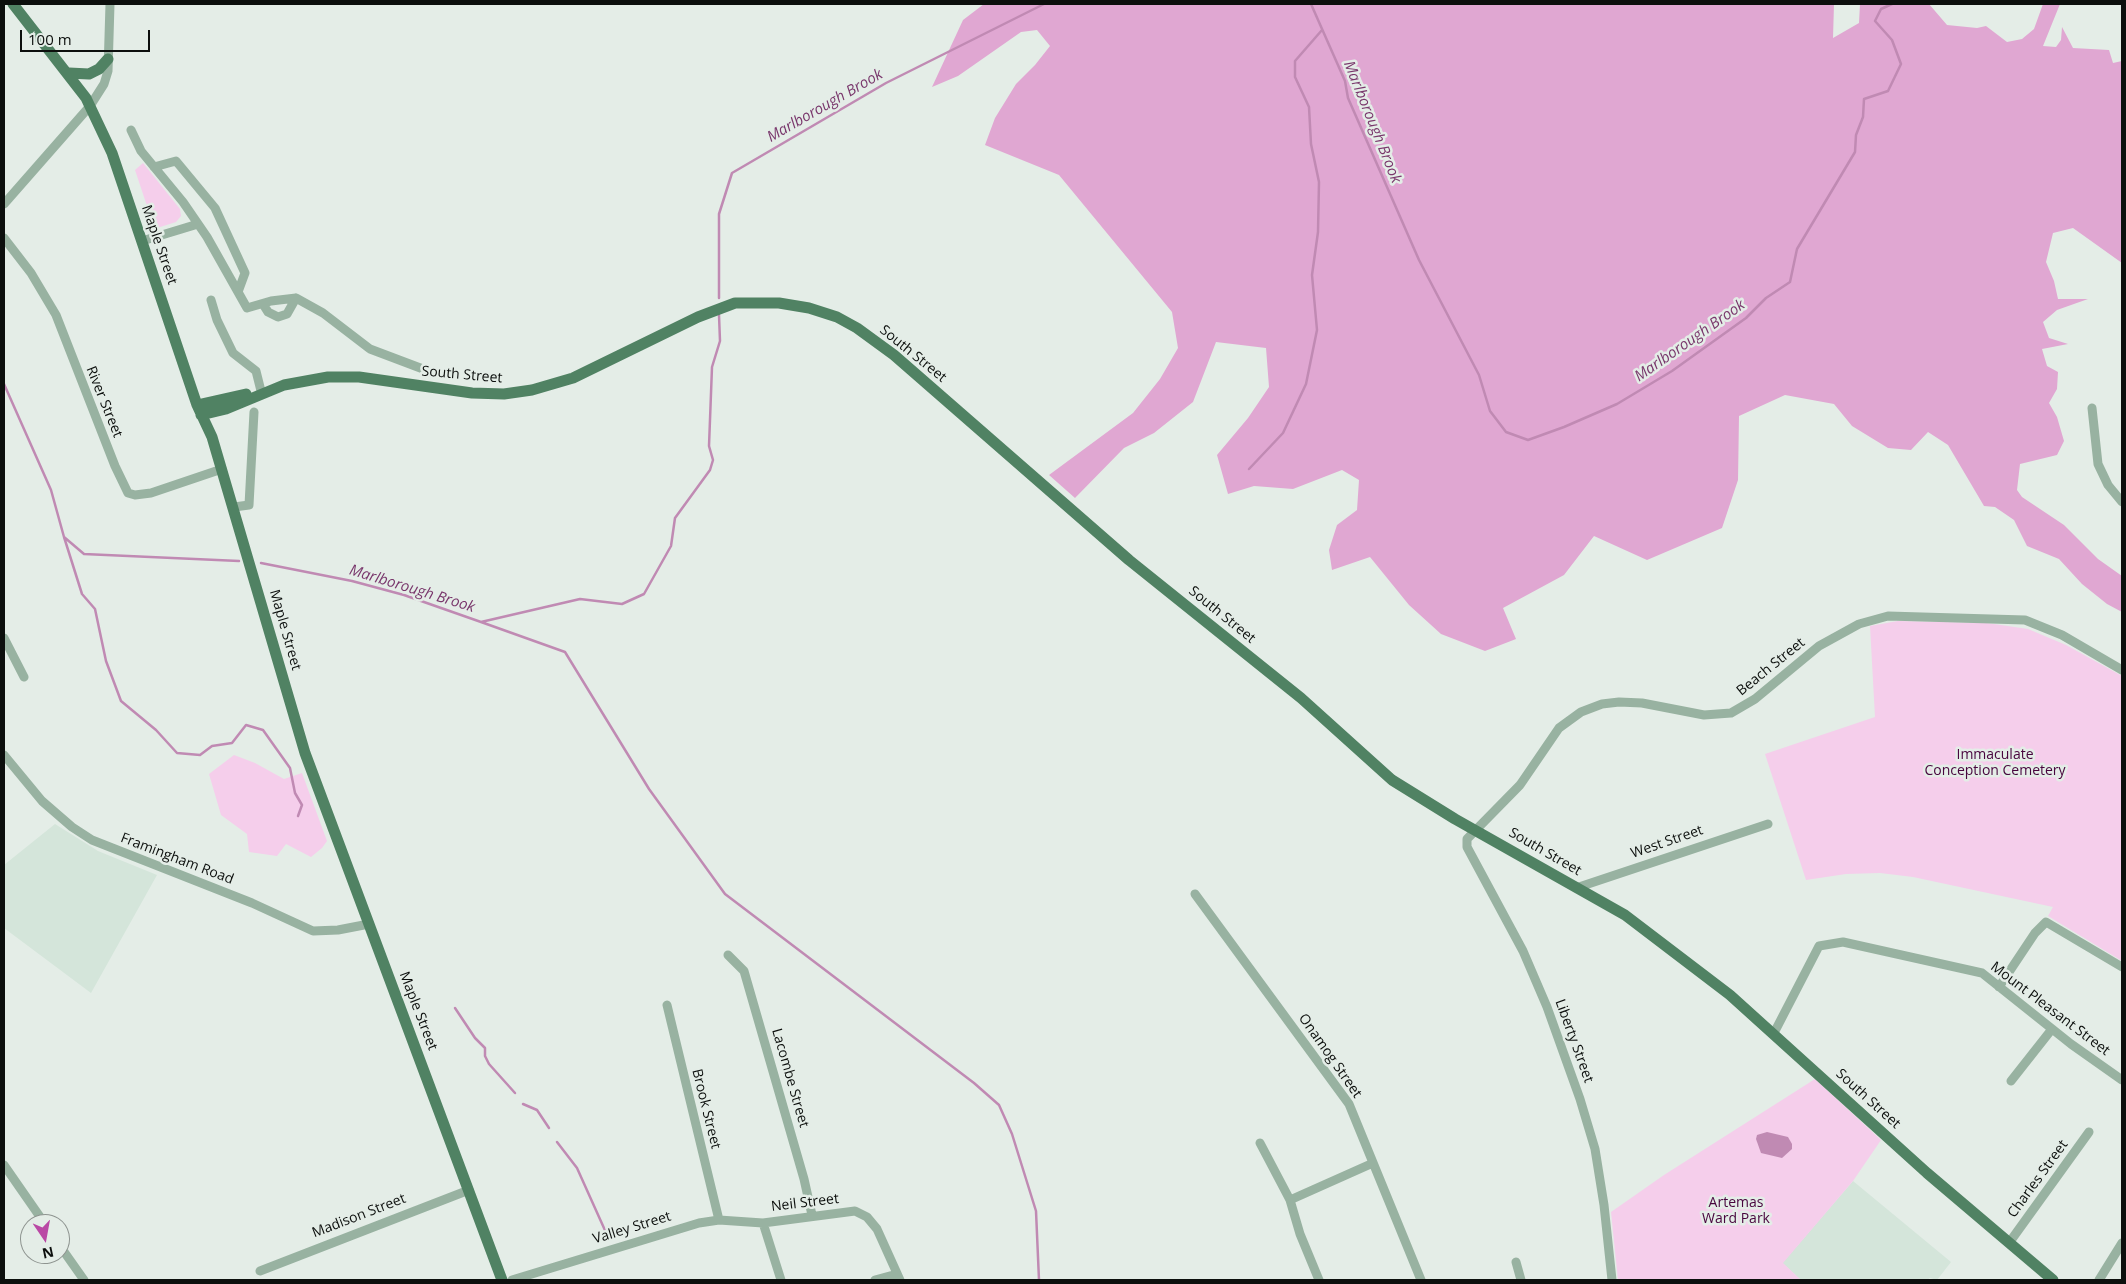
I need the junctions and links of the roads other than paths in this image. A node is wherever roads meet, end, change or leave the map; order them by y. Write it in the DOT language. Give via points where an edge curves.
graph roads {
  1 [pos="13,4"];
  2 [pos="110,4"];
  3 [pos="108,59"];
  4 [pos="69,74"];
  5 [pos="90,106"];
  6 [pos="131,130"];
  7 [pos="154,167"];
  8 [pos="4,204"];
  9 [pos="198,224"];
  10 [pos="4,238"];
  11 [pos="142,241"];
  12 [pos="238,292"];
  13 [pos="296,298"];
  14 [pos="211,300"];
  15 [pos="263,304"];
  16 [pos="423,369"];
  17 [pos="189,380"];
  18 [pos="279,387"];
  19 [pos="261,391"];
  20 [pos="221,404"];
  21 [pos="2092,408"];
  22 [pos="199,410"];
  23 [pos="254,412"];
  24 [pos="212,437"];
  25 [pos="222,469"];
  26 [pos="2122,502"];
  27 [pos="234,506"];
  28 [pos="4,638"];
  29 [pos="2122,670"];
  30 [pos="24,677"];
  31 [pos="4,755"];
  32 [pos="1768,824"];
  33 [pos="1476,831"];
  34 [pos="1576,888"];
  35 [pos="1195,894"];
  36 [pos="369,924"];
  37 [pos="728,955"];
  38 [pos="2122,967"];
  39 [pos="1999,987"];
  40 [pos="667,1006"];
  41 [pos="2052,1030"];
  42 [pos="1774,1033"];
  43 [pos="2122,1080"];
  44 [pos="2011,1081"];
  45 [pos="2089,1132"];
  46 [pos="1260,1143"];
  47 [pos="1373,1163"];
  48 [pos="4,1165"];
  49 [pos="469,1190"];
  50 [pos="1290,1200"];
  51 [pos="37,1214"];
  52 [pos="812,1216"];
  53 [pos="719,1220"];
  54 [pos="763,1223"];
  55 [pos="2009,1243"];
  56 [pos="2122,1243"];
  57 [pos="70,1260"];
  58 [pos="1516,1262"];
  59 [pos="260,1270"];
  60 [pos="899,1277"];
  61 [pos="84,1280"];
  62 [pos="502,1280"];
  63 [pos="512,1280"];
  64 [pos="781,1280"];
  65 [pos="875,1280"];
  66 [pos="1319,1280"];
  67 [pos="1421,1280"];
  68 [pos="1521,1280"];
  69 [pos="1612,1280"];
  70 [pos="2053,1280"];
  71 [pos="2100,1280"];
  1 -- 4 [label="main road, Maple Street"];
  2 -- 3 [label="street"];
  3 -- 4 [label="main road" via="89,74"];
  3 -- 5 [label="street" via="104,84"];
  4 -- 5 [label="main road, Maple Street"];
  5 -- 8 [label="street"];
  5 -- 11 [label="main road, Maple Street" via="112,153"];
  6 -- 7 [label="street" via="141,151"];
  7 -- 9 [label="street"];
  7 -- 12 [label="street" via="176,161 214,208 245,273"];
  9 -- 11 [label="street"];
  9 -- 12 [label="street"];
  10 -- 25 [label="street, River Street" via="31,273 56,315 128,493 152,492"];
  11 -- 17 [label="main road, Maple Street"];
  12 -- 15 [label="street" via="247,308"];
  13 -- 15 [label="street"];
  13 -- 15 [label="street" via="287,314 278,317 268,312"];
  13 -- 16 [label="street" via="323,313 370,349"];
  14 -- 19 [label="street" via="233,353 256,371"];
  17 -- 20 [label="main road"];
  17 -- 22 [label="main road, Maple Street"];
  18 -- 19 [label="main road, South Street"];
  18 -- 20 [label="main road, South Street"];
  18 -- 33 [label="main road, South Street" via="318,378 347,376 457,392 518,393 573,378 690,321 735,303 779,303 837,317 894,355 1130,560 1306,701 1372,764 1412,793"];
  19 -- 20 [label="main road, South Street"];
  20 -- 22 [label="main road, South Street"];
  20 -- 24 [label="main road" via="212,426"];
  21 -- 26 [label="street" via="2098,464 2108,485"];
  22 -- 24 [label="main road, Maple Street"];
  23 -- 27 [label="street" via="249,504"];
  24 -- 25 [label="main road, Maple Street"];
  25 -- 27 [label="main road, Maple Street"];
  27 -- 36 [label="main road, Maple Street" via="304,747"];
  28 -- 30 [label="street"];
  29 -- 33 [label="street, Beach Street" via="2069,639 2025,620 1930,616 1880,618 1848,629 1812,650 1755,699 1730,713 1704,715 1626,701 1602,704 1575,715 1558,728 1520,785"];
  31 -- 36 [label="street, Framingham Road" via="42,801 72,828 92,840 312,930 338,930"];
  32 -- 34 [label="street, West Street"];
  33 -- 34 [label="main road, South Street"];
  33 -- 69 [label="street, Liberty Street" via="1467,840 1467,847 1523,951 1580,1099 1595,1149"];
  34 -- 42 [label="main road, South Street" via="1639,925"];
  35 -- 47 [label="street, Onamog Street" via="1349,1104"];
  36 -- 49 [label="main road, Maple Street"];
  37 -- 52 [label="street, Lacombe Street" via="744,971"];
  38 -- 39 [label="street" via="2046,922"];
  39 -- 41 [label="street, Mount Pleasant Street"];
  39 -- 42 [label="street, Mount Pleasant Street" via="1982,973 1832,942 1819,946"];
  40 -- 53 [label="street, Brook Street"];
  41 -- 43 [label="street, Mount Pleasant Street"];
  41 -- 44 [label="street"];
  42 -- 55 [label="main road, South Street"];
  45 -- 55 [label="street, Charles Street"];
  46 -- 50 [label="street"];
  47 -- 50 [label="street"];
  47 -- 67 [label="street, Onamog Street"];
  48 -- 51 [label="street"];
  49 -- 59 [label="street, Madison Street"];
  49 -- 62 [label="main road, Maple Street"];
  50 -- 66 [label="street"];
  52 -- 54 [label="street, Neil Street"];
  52 -- 60 [label="street, Neil Street" via="855,1211 867,1217 887,1248"];
  53 -- 54 [label="street, Valley Street"];
  53 -- 63 [label="street, Valley Street" via="636,1241"];
  54 -- 64 [label="street"];
  55 -- 70 [label="main road, South Street"];
  56 -- 71 [label="street"];
  57 -- 61 [label="street"];
  58 -- 68 [label="street"];
  60 -- 65 [label="street"];
}
